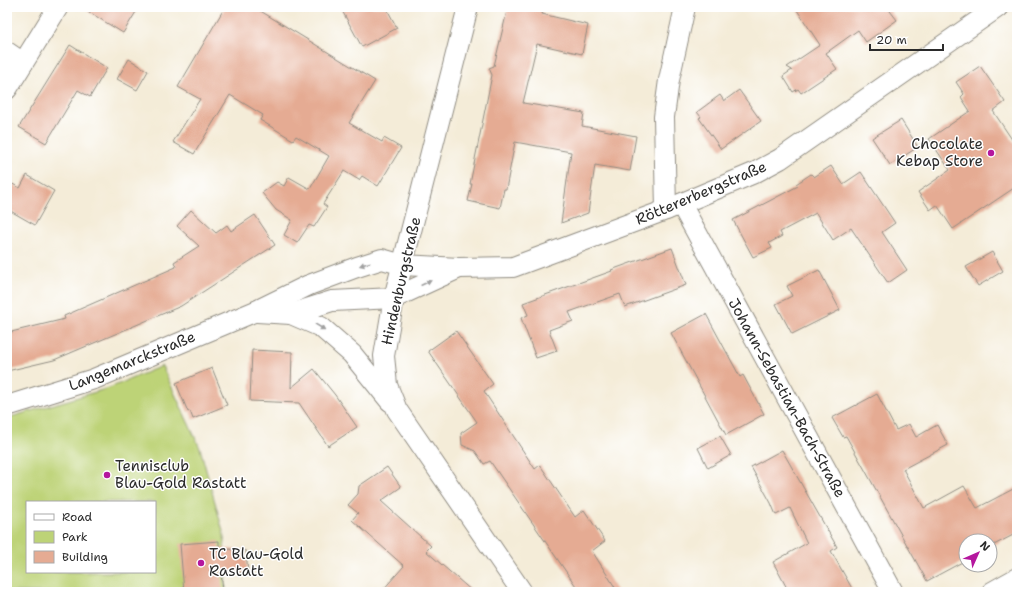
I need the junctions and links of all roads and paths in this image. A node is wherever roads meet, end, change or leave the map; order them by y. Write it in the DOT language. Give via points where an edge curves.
graph roads {
  1 [pos="58,7"];
  2 [pos="468,7"];
  3 [pos="685,7"];
  4 [pos="998,7"];
  5 [pos="15,58"];
  6 [pos="7,89"];
  7 [pos="674,207"];
  8 [pos="403,265"];
  9 [pos="459,268"];
  10 [pos="394,298"];
  11 [pos="256,312"];
  12 [pos="291,314"];
  13 [pos="7,406"];
  14 [pos="397,410"];
  15 [pos="1017,578"];
  16 [pos="522,592"];
  17 [pos="893,592"];
  18 [pos="992,592"];
  1 -- 5 [label="street"];
  2 -- 8 [label="street, Hindenburgstraße"];
  3 -- 7 [label="street, Johann-Sebastian-Bach-Straße" via="669,80 664,117"];
  4 -- 7 [label="street, Röttererbergstraße" via="780,159 754,173"];
  5 -- 6 [label="street"];
  7 -- 9 [label="street, Röttererbergstraße" via="513,267"];
  7 -- 17 [label="street, Johann-Sebastian-Bach-Straße"];
  8 -- 9 [label="street, Röttererbergstraße"];
  8 -- 10 [label="street, Hindenburgstraße"];
  8 -- 11 [label="street, Langemarckstraße, one-way" via="382,259 363,265 309,286"];
  10 -- 9 [label="street, Röttererbergstraße, one-way"];
  10 -- 12 [label="street, Langemarckstraße" via="332,301"];
  10 -- 14 [label="street, Hindenburgstraße" via="384,356 387,385"];
  11 -- 12 [label="street, Langemarckstraße"];
  11 -- 13 [label="street, Langemarckstraße" via="94,379"];
  12 -- 14 [label="street, Langemarckstraße, one-way" via="321,327 352,354"];
  14 -- 16 [label="street, Hindenburgstraße"];
  15 -- 18 [label="street"];
}
